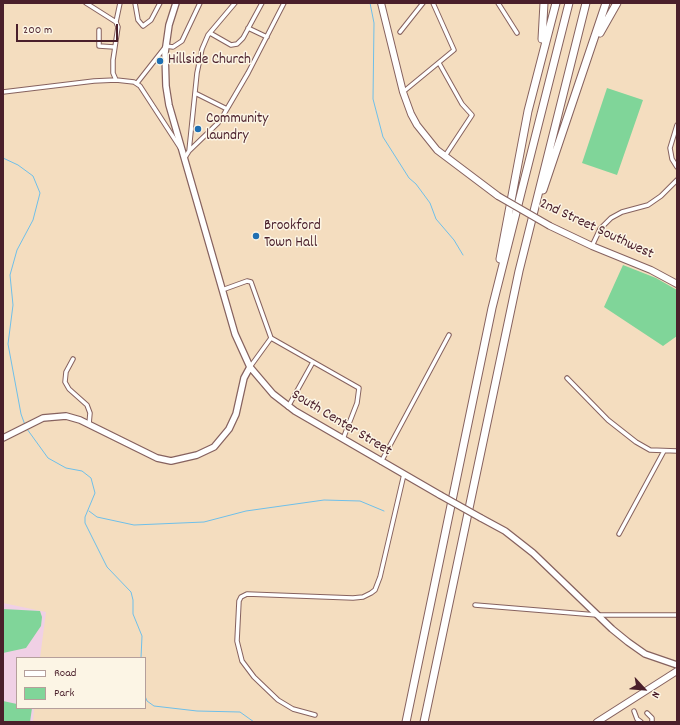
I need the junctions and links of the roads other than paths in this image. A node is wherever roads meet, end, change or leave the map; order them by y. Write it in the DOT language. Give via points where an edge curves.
graph roads {
  1 [pos="86,3"];
  2 [pos="120,3"];
  3 [pos="135,3"];
  4 [pos="160,3"];
  5 [pos="176,3"];
  6 [pos="200,3"];
  7 [pos="235,3"];
  8 [pos="262,3"];
  9 [pos="284,3"];
  10 [pos="423,3"];
  11 [pos="433,3"];
  12 [pos="498,3"];
  13 [pos="544,3"];
  14 [pos="556,3"];
  15 [pos="569,3"];
  16 [pos="586,3"];
  17 [pos="606,3"];
  18 [pos="617,3"];
  19 [pos="382,4"];
  20 [pos="116,22"];
  21 [pos="248,28"];
  22 [pos="99,30"];
  23 [pos="400,32"];
  24 [pos="210,33"];
  25 [pos="517,33"];
  26 [pos="267,37"];
  27 [pos="114,46"];
  28 [pos="166,46"];
  29 [pos="439,62"];
  30 [pos="585,66"];
  31 [pos="116,80"];
  32 [pos="535,80"];
  33 [pos="137,83"];
  34 [pos="3,92"];
  35 [pos="403,92"];
  36 [pos="195,93"];
  37 [pos="227,109"];
  38 [pos="677,125"];
  39 [pos="181,149"];
  40 [pos="189,151"];
  41 [pos="445,156"];
  42 [pos="184,160"];
  43 [pos="677,167"];
  44 [pos="677,180"];
  45 [pos="530,228"];
  46 [pos="592,246"];
  47 [pos="677,284"];
  48 [pos="222,290"];
  49 [pos="496,295"];
  50 [pos="449,335"];
  51 [pos="271,338"];
  52 [pos="73,359"];
  53 [pos="313,362"];
  54 [pos="250,367"];
  55 [pos="567,378"];
  56 [pos="288,407"];
  57 [pos="89,424"];
  58 [pos="3,438"];
  59 [pos="343,439"];
  60 [pos="664,451"];
  61 [pos="677,451"];
  62 [pos="381,462"];
  63 [pos="404,474"];
  64 [pos="619,534"];
  65 [pos="475,605"];
  66 [pos="597,615"];
  67 [pos="677,615"];
  68 [pos="677,665"];
  69 [pos="677,671"];
  70 [pos="634,711"];
  71 [pos="647,713"];
  72 [pos="315,715"];
  73 [pos="406,722"];
  74 [pos="424,722"];
  75 [pos="597,722"];
  76 [pos="641,722"];
  77 [pos="652,722"];
  1 -- 20 [label="street"];
  2 -- 20 [label="street"];
  3 -- 4 [label="street" via="138,20 144,26 151,20"];
  5 -- 28 [label="street, South Center Street"];
  6 -- 28 [label="street" via="179,44 173,47"];
  7 -- 24 [label="street"];
  8 -- 21 [label="street"];
  9 -- 26 [label="street"];
  10 -- 23 [label="street"];
  11 -- 29 [label="street" via="454,49"];
  12 -- 25 [label="street"];
  13 -- 32 [label="highway" via="544,26"];
  14 -- 32 [label="highway"];
  15 -- 49 [label="highway"];
  16 -- 45 [label="highway"];
  17 -- 30 [label="highway"];
  18 -- 30 [label="highway"];
  19 -- 35 [label="main road, 2nd Street Southwest"];
  20 -- 27 [label="street" via="118,27"];
  21 -- 24 [label="street" via="240,42 233,45"];
  21 -- 26 [label="street"];
  22 -- 27 [label="street" via="99,46"];
  24 -- 36 [label="street" via="200,58"];
  26 -- 37 [label="street"];
  27 -- 31 [label="street" via="113,65"];
  28 -- 33 [label="street"];
  28 -- 39 [label="street, South Center Street" via="167,95"];
  29 -- 35 [label="street"];
  29 -- 41 [label="street" via="462,104 472,115"];
  30 -- 45 [label="highway"];
  31 -- 33 [label="street"];
  31 -- 34 [label="street"];
  32 -- 49 [label="highway" via="503,242"];
  33 -- 39 [label="street"];
  35 -- 41 [label="main road, 2nd Street Southwest" via="410,114 417,125 426,138"];
  36 -- 37 [label="street"];
  36 -- 40 [label="street"];
  37 -- 40 [label="street" via="218,123"];
  38 -- 43 [label="street" via="670,148"];
  39 -- 42 [label="street, South Center Street"];
  40 -- 42 [label="street"];
  41 -- 46 [label="main road, 2nd Street Southwest, bridge" via="498,196 550,226"];
  42 -- 48 [label="street, South Center Street"];
  44 -- 46 [label="street" via="652,203 611,218 600,229"];
  45 -- 74 [label="highway"];
  46 -- 47 [label="main road, 2nd Street Southwest" via="651,270"];
  48 -- 51 [label="street" via="251,282"];
  48 -- 54 [label="street, South Center Street" via="238,341"];
  49 -- 73 [label="highway"];
  50 -- 62 [label="street"];
  51 -- 53 [label="street"];
  51 -- 54 [label="street"];
  52 -- 57 [label="street" via="66,372 65,382 87,405 90,413"];
  53 -- 56 [label="street"];
  53 -- 59 [label="street" via="358,387 360,391"];
  54 -- 56 [label="street, South Center Street" via="269,390"];
  54 -- 57 [label="street" via="244,378 236,414 229,429 214,447 197,455 175,460 157,458"];
  55 -- 60 [label="street" via="608,420 629,437 650,450"];
  56 -- 59 [label="street, South Center Street"];
  57 -- 58 [label="street" via="66,416 53,416 36,420"];
  59 -- 62 [label="street, South Center Street"];
  60 -- 61 [label="street"];
  60 -- 64 [label="street"];
  62 -- 63 [label="street, South Center Street"];
  63 -- 66 [label="street, South Center Street, bridge" via="520,542"];
  63 -- 72 [label="street" via="375,590 363,597 353,598 253,594 241,597 239,601 237,641 242,661 254,677 278,700 293,709"];
  65 -- 66 [label="street"];
  66 -- 67 [label="street"];
  66 -- 68 [label="street, South Center Street" via="639,650"];
  69 -- 75 [label="main road"];
  70 -- 76 [label="street"];
  71 -- 77 [label="street"];
}
